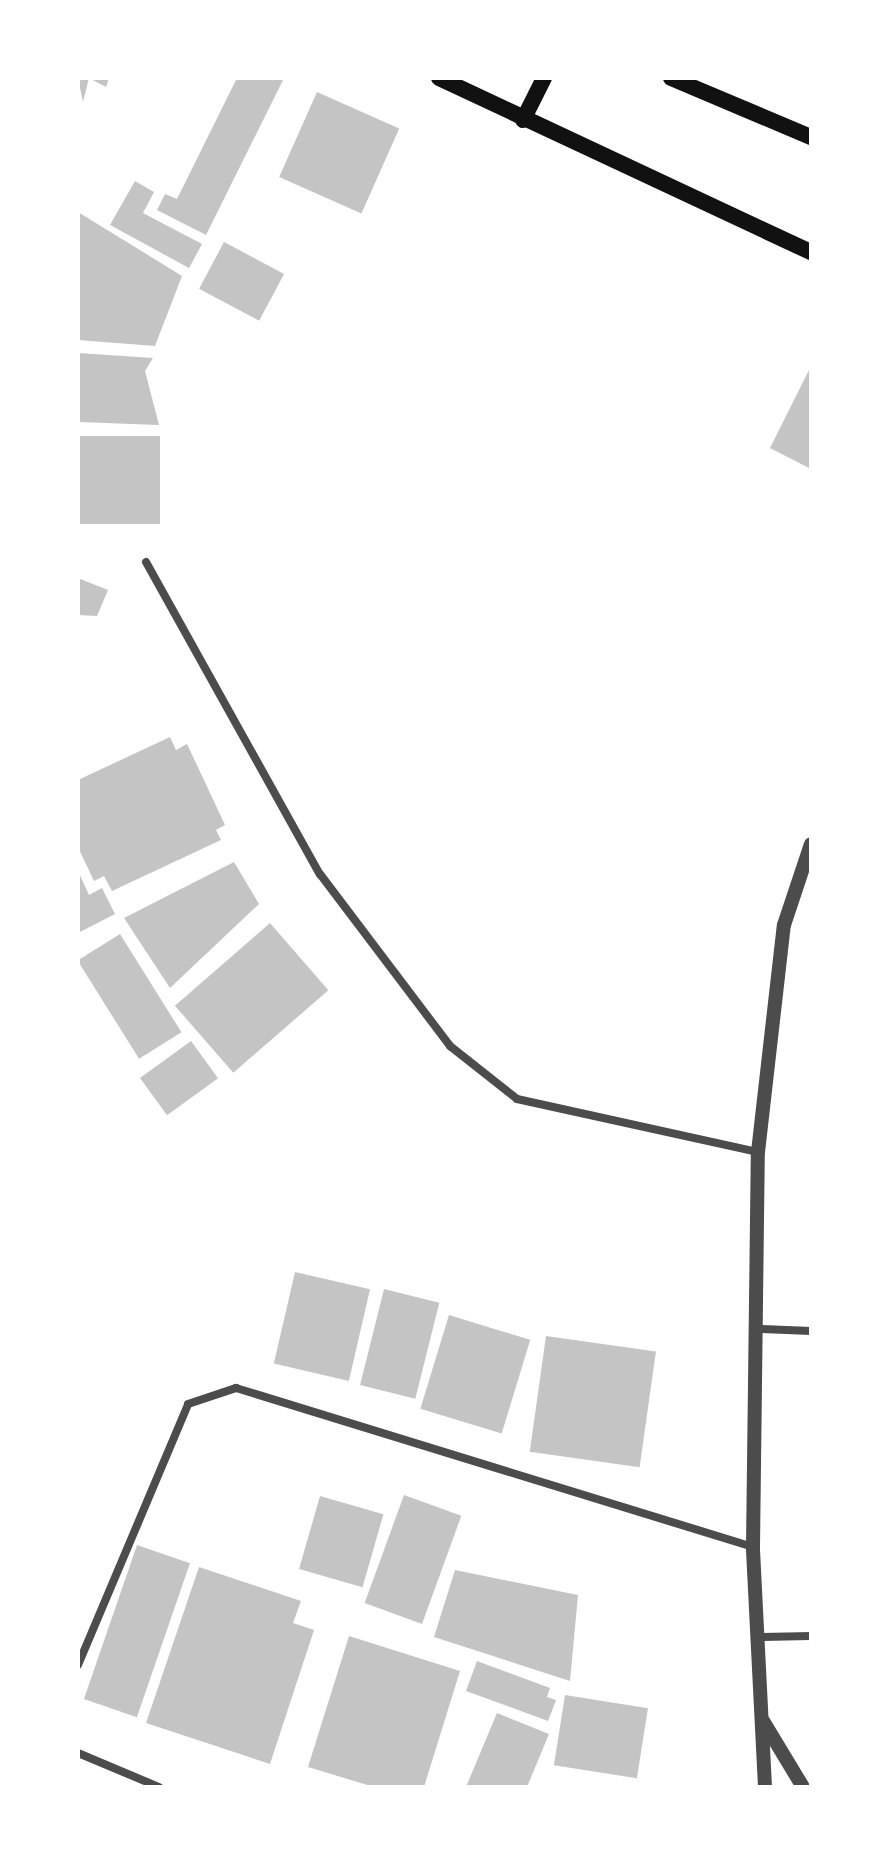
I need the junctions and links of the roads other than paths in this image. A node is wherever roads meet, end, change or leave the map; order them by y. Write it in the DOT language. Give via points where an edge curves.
graph roads {
  1 [pos="439,78"];
  2 [pos="544,78"];
  3 [pos="671,78"];
  4 [pos="523,120"];
  5 [pos="811,137"];
  6 [pos="811,252"];
  7 [pos="146,562"];
  8 [pos="811,844"];
  9 [pos="758,1152"];
  10 [pos="759,1329"];
  11 [pos="811,1331"];
  12 [pos="753,1547"];
  13 [pos="811,1636"];
  14 [pos="762,1637"];
  15 [pos="78,1665"];
  16 [pos="761,1717"];
  17 [pos="78,1753"];
  18 [pos="159,1787"];
  19 [pos="765,1787"];
  20 [pos="803,1787"];
  1 -- 4 [label="main road"];
  2 -- 4 [label="main road"];
  3 -- 5 [label="main road"];
  4 -- 6 [label="main road"];
  7 -- 9 [label="street" via="320,874 450,1046 517,1099"];
  8 -- 9 [label="street" via="784,925"];
  9 -- 10 [label="street"];
  10 -- 11 [label="street"];
  10 -- 12 [label="street"];
  12 -- 14 [label="street"];
  12 -- 15 [label="street" via="236,1388 188,1404"];
  13 -- 14 [label="street"];
  14 -- 16 [label="street"];
  16 -- 19 [label="street"];
  16 -- 20 [label="street"];
  17 -- 18 [label="street"];
}
